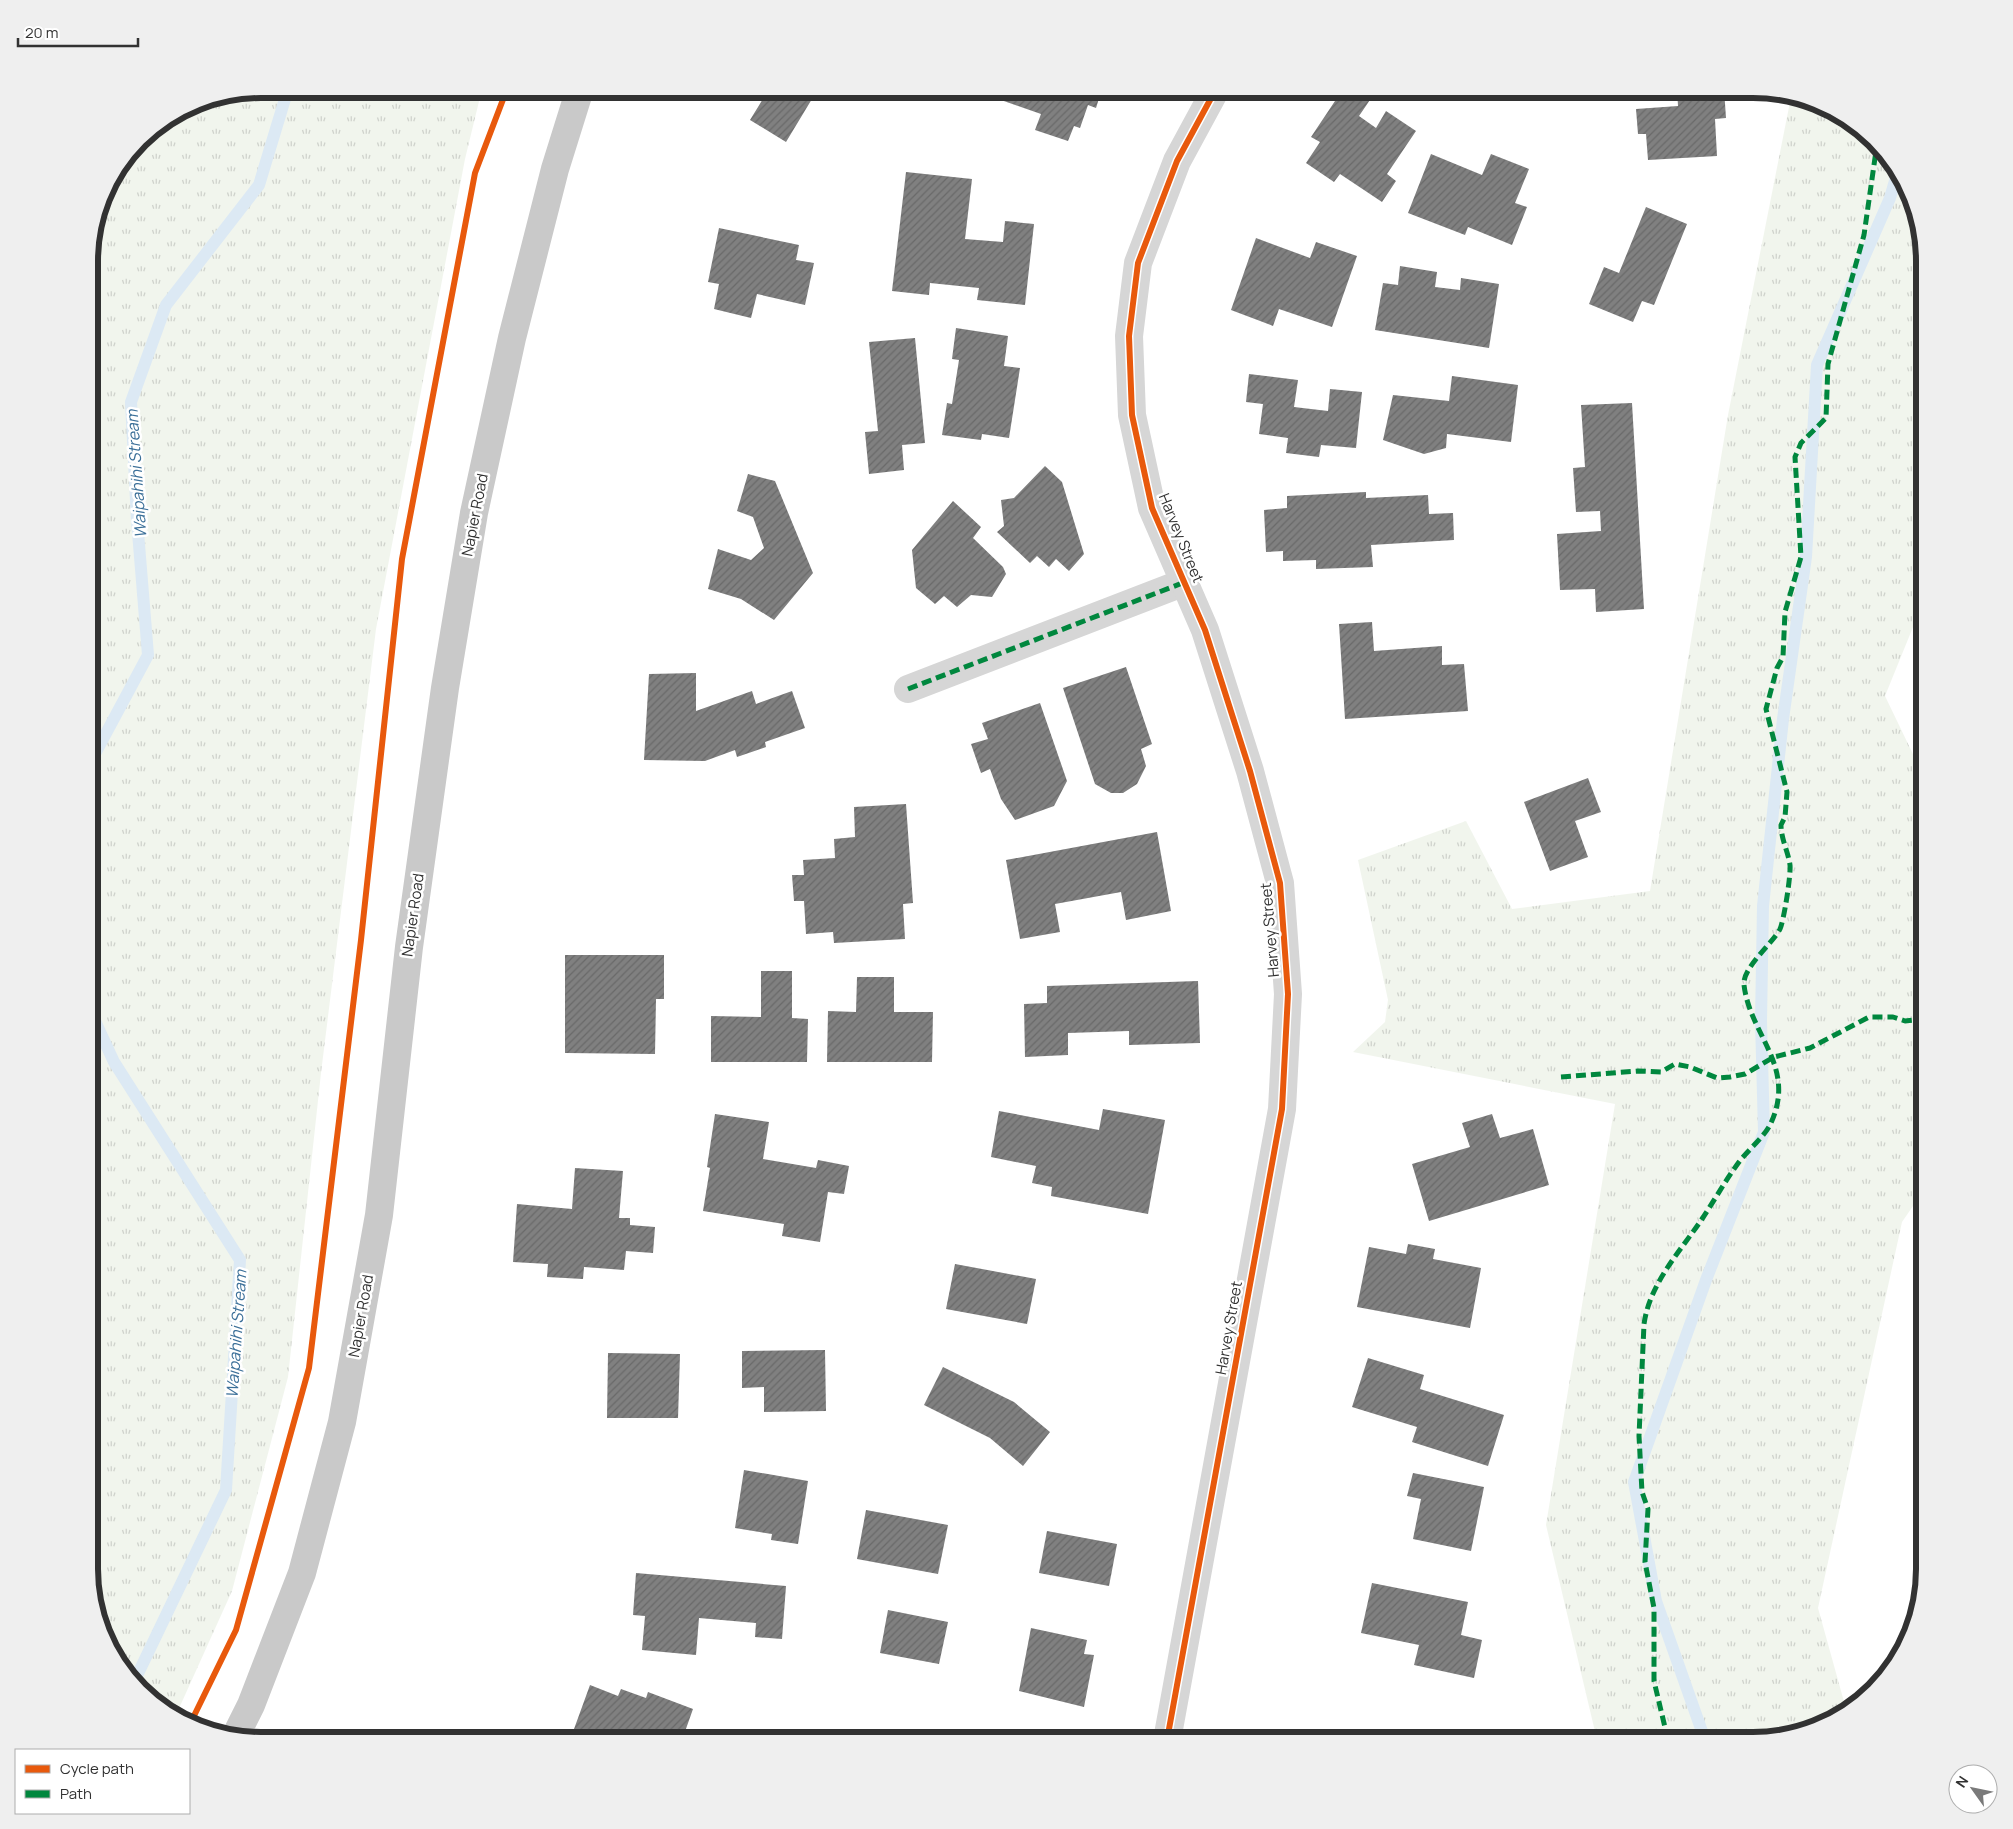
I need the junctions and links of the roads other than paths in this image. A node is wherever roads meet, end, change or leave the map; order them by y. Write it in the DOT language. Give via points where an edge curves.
graph roads {
  1 [pos="577,98"];
  2 [pos="1211,98"];
  3 [pos="1185,582"];
  4 [pos="908,689"];
  5 [pos="239,1730"];
  6 [pos="1168,1732"];
  1 -- 5 [label="main road, Napier Road" via="555,169 512,338 474,513 445,688 410,937 380,1216 342,1422 302,1572"];
  2 -- 3 [label="street, Harvey Street" via="1177,161 1138,263 1129,336 1132,415 1152,508"];
  3 -- 4 [label="street"];
  3 -- 6 [label="street, Harvey Street" via="1205,630 1250,771 1280,884 1288,994 1282,1109"];
}
